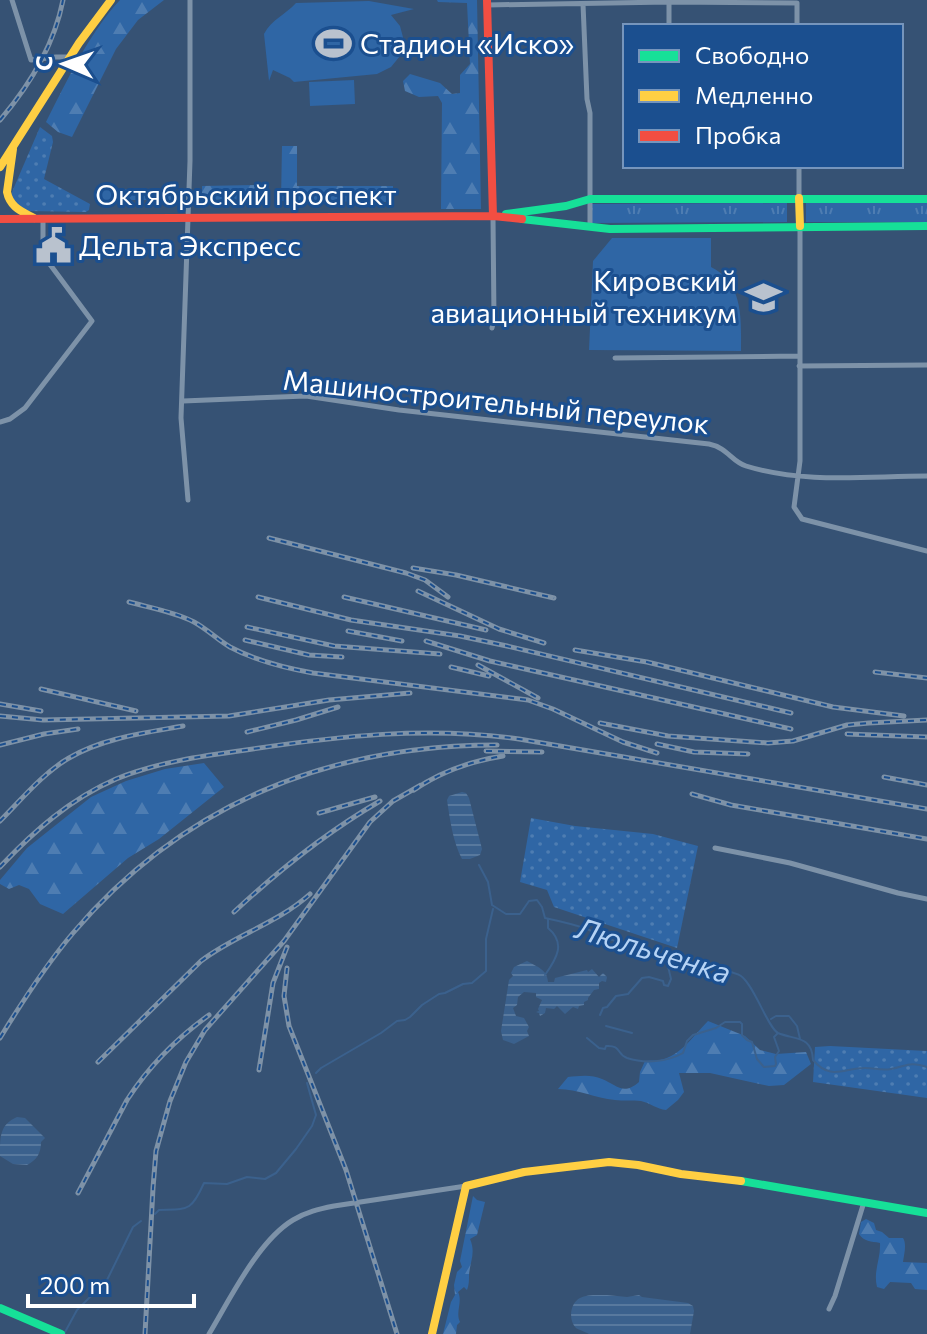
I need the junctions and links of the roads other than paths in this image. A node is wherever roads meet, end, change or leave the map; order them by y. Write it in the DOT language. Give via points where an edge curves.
graph roads {
  1 [pos="12,0"];
  2 [pos="111,0"];
  3 [pos="190,0"];
  4 [pos="669,1"];
  5 [pos="487,2"];
  6 [pos="797,2"];
  7 [pos="583,4"];
  8 [pos="669,24"];
  9 [pos="797,24"];
  10 [pos="70,57"];
  11 [pos="13,147"];
  12 [pos="0,167"];
  13 [pos="799,168"];
  14 [pos="799,198"];
  15 [pos="590,199"];
  16 [pos="927,199"];
  17 [pos="576,203"];
  18 [pos="493,216"];
  19 [pos="188,218"];
  20 [pos="0,219"];
  21 [pos="39,219"];
  22 [pos="577,226"];
  23 [pos="800,226"];
  24 [pos="927,226"];
  25 [pos="590,228"];
  26 [pos="492,328"];
  27 [pos="799,356"];
  28 [pos="615,358"];
  29 [pos="927,365"];
  30 [pos="799,366"];
  31 [pos="183,401"];
  32 [pos="0,422"];
  33 [pos="927,476"];
  34 [pos="797,477"];
  35 [pos="188,500"];
  36 [pos="927,551"];
  37 [pos="715,848"];
  38 [pos="927,899"];
  39 [pos="466,1186"];
  40 [pos="864,1202"];
  41 [pos="927,1213"];
  42 [pos="0,1308"];
  43 [pos="829,1309"];
  44 [pos="52,1332"];
  45 [pos="209,1334"];
  46 [pos="432,1334"];
  1 -- 10 [label="street" via="31,60"];
  2 -- 10 [label="main road"];
  3 -- 19 [label="street"];
  4 -- 6 [label="street"];
  4 -- 7 [label="street"];
  4 -- 8 [label="street"];
  5 -- 7 [label="street"];
  5 -- 18 [label="main road"];
  6 -- 9 [label="street"];
  7 -- 15 [label="street"];
  10 -- 11 [label="main road"];
  11 -- 12 [label="main road"];
  11 -- 21 [label="main road" via="8,198 15,208"];
  13 -- 14 [label="street"];
  14 -- 15 [label="main road, Октябрьский проспект"];
  14 -- 16 [label="main road, Октябрьский проспект"];
  14 -- 23 [label="main road"];
  15 -- 17 [label="main road, Октябрьский проспект"];
  15 -- 25 [label="street"];
  17 -- 18 [label="main road, Октябрьский проспект"];
  17 -- 22 [label="main road" via="572,215"];
  18 -- 19 [label="main road, Октябрьский проспект"];
  18 -- 22 [label="main road, Октябрьский проспект"];
  18 -- 26 [label="street"];
  19 -- 21 [label="main road, Октябрьский проспект"];
  19 -- 31 [label="street"];
  20 -- 21 [label="main road, Октябрьский проспект"];
  21 -- 32 [label="street" via="43,255 92,321 25,408"];
  22 -- 25 [label="main road, Октябрьский проспект"];
  23 -- 24 [label="main road, Октябрьский проспект"];
  23 -- 25 [label="main road, Октябрьский проспект"];
  23 -- 27 [label="street"];
  27 -- 28 [label="street"];
  27 -- 30 [label="street"];
  29 -- 30 [label="street"];
  30 -- 34 [label="street"];
  31 -- 34 [label="street, Машиностроительный переулок" via="306,396 709,444 744,465"];
  31 -- 35 [label="street"];
  33 -- 34 [label="street, Машиностроительный переулок"];
  34 -- 36 [label="street" via="794,507 802,519"];
  37 -- 38 [label="street"];
  39 -- 40 [label="main road" via="524,1172 609,1162"];
  39 -- 45 [label="street" via="334,1206 294,1219 263,1248"];
  39 -- 46 [label="main road"];
  40 -- 41 [label="main road"];
  40 -- 43 [label="street"];
  42 -- 44 [label="main road"];
}
